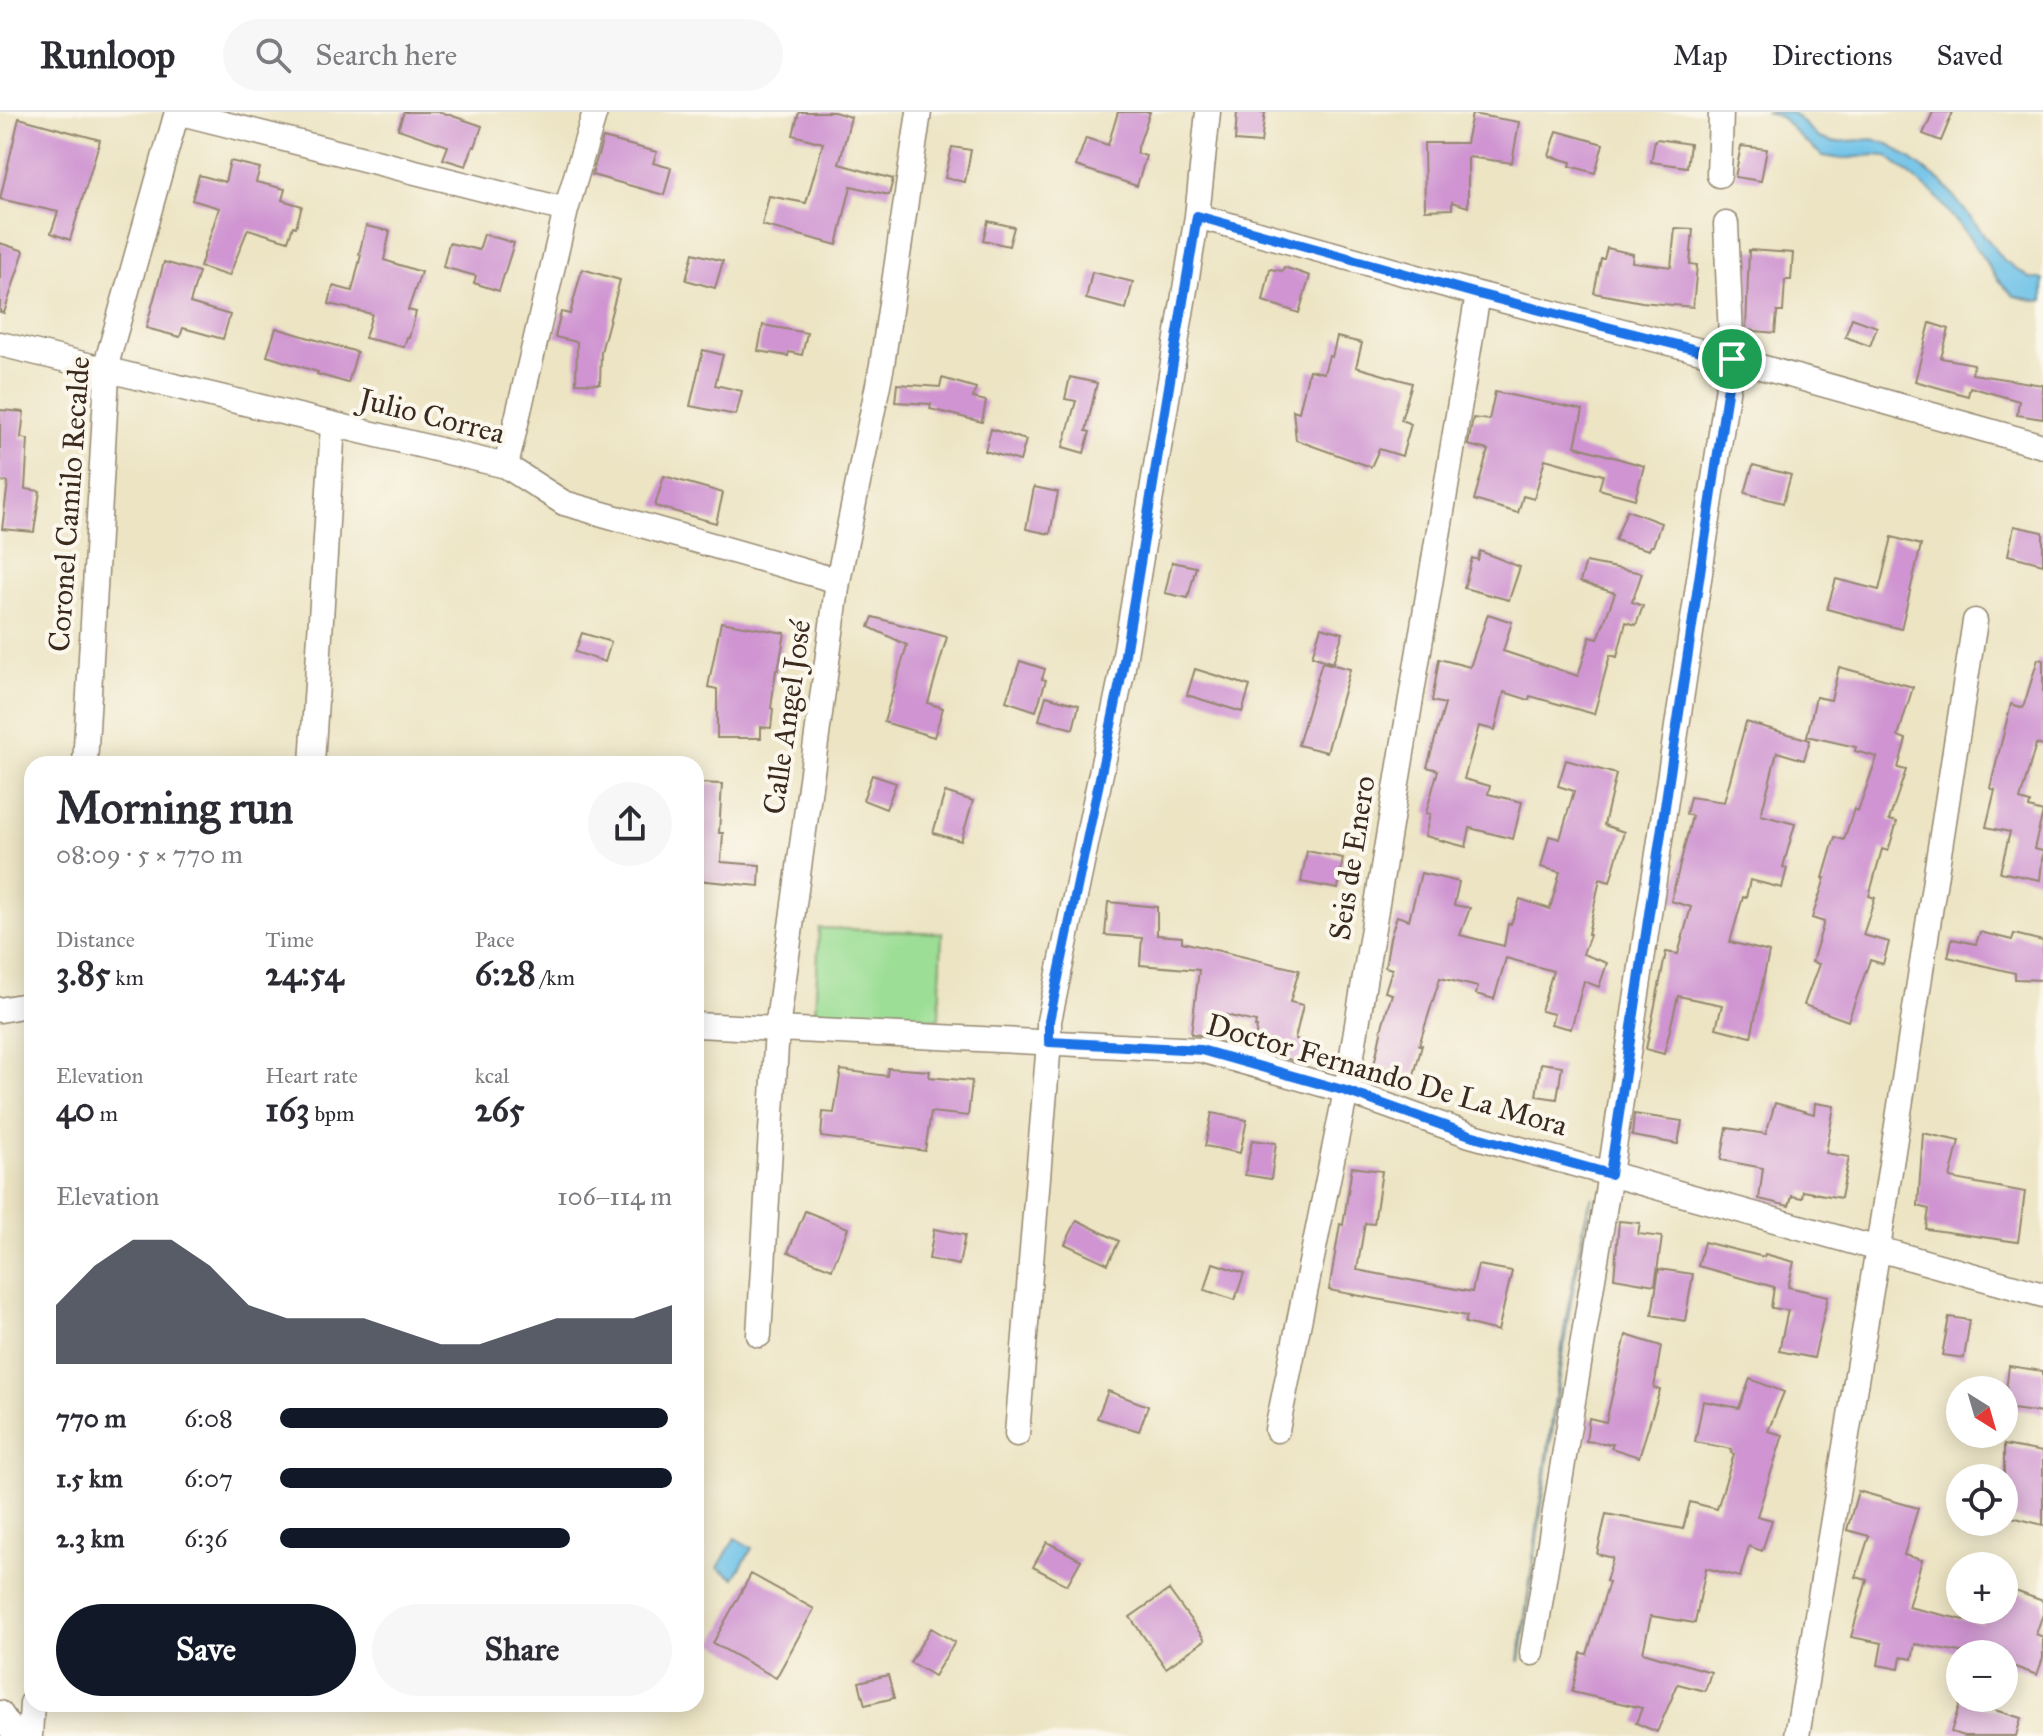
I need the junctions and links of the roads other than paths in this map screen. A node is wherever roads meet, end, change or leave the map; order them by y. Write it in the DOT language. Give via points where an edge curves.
graph roads {
  1 [pos="177,112"];
  2 [pos="595,112"];
  3 [pos="919,112"];
  4 [pos="1208,112"];
  5 [pos="1721,112"];
  6 [pos="1719,175"];
  7 [pos="566,210"];
  8 [pos="1197,216"];
  9 [pos="1726,224"];
  10 [pos="1478,294"];
  11 [pos="0,344"];
  12 [pos="1732,359"];
  13 [pos="107,370"];
  14 [pos="333,425"];
  15 [pos="2043,446"];
  16 [pos="506,466"];
  17 [pos="838,581"];
  18 [pos="1975,621"];
  19 [pos="85,756"];
  20 [pos="312,756"];
  21 [pos="24,1006"];
  22 [pos="0,1010"];
  23 [pos="704,1025"];
  24 [pos="777,1029"];
  25 [pos="1049,1042"];
  26 [pos="1346,1091"];
  27 [pos="1610,1174"];
  28 [pos="1878,1248"];
  29 [pos="2043,1295"];
  30 [pos="759,1335"];
  31 [pos="1277,1430"];
  32 [pos="1017,1434"];
  33 [pos="1532,1653"];
  34 [pos="31,1712"];
  35 [pos="0,1713"];
  36 [pos="16,1736"];
  37 [pos="30,1736"];
  38 [pos="1797,1736"];
  1 -- 7 [label="street"];
  1 -- 13 [label="street, Coronel Camilo Recalde"];
  2 -- 7 [label="street"];
  3 -- 17 [label="street, Calle Angel José" via="882,365"];
  4 -- 8 [label="street"];
  5 -- 6 [label="street"];
  7 -- 16 [label="street"];
  8 -- 10 [label="street"];
  8 -- 25 [label="street" via="1122,673 1049,1021"];
  9 -- 12 [label="street"];
  10 -- 12 [label="street"];
  10 -- 26 [label="street, Seis de Enero"];
  11 -- 13 [label="street, Julio Correa"];
  12 -- 15 [label="street"];
  12 -- 27 [label="street"];
  13 -- 14 [label="street, Julio Correa"];
  13 -- 19 [label="street, Coronel Camilo Recalde"];
  14 -- 16 [label="street, Julio Correa"];
  14 -- 20 [label="street"];
  16 -- 17 [label="street, Julio Correa" via="564,503"];
  17 -- 24 [label="street, Calle Angel José"];
  18 -- 28 [label="street"];
  21 -- 22 [label="street"];
  23 -- 24 [label="street, Doctor Fernando De La Mora"];
  24 -- 25 [label="street, Doctor Fernando De La Mora"];
  24 -- 30 [label="street, Calle Angel José"];
  25 -- 26 [label="street, Doctor Fernando De La Mora" via="1201,1050"];
  25 -- 32 [label="street"];
  26 -- 27 [label="street, Doctor Fernando De La Mora" via="1470,1135"];
  26 -- 31 [label="street, Seis de Enero"];
  27 -- 28 [label="street, Doctor Fernando De La Mora"];
  27 -- 33 [label="street"];
  28 -- 29 [label="street, Doctor Fernando De La Mora"];
  28 -- 38 [label="street"];
  34 -- 37 [label="street"];
  35 -- 36 [label="street"];
}
